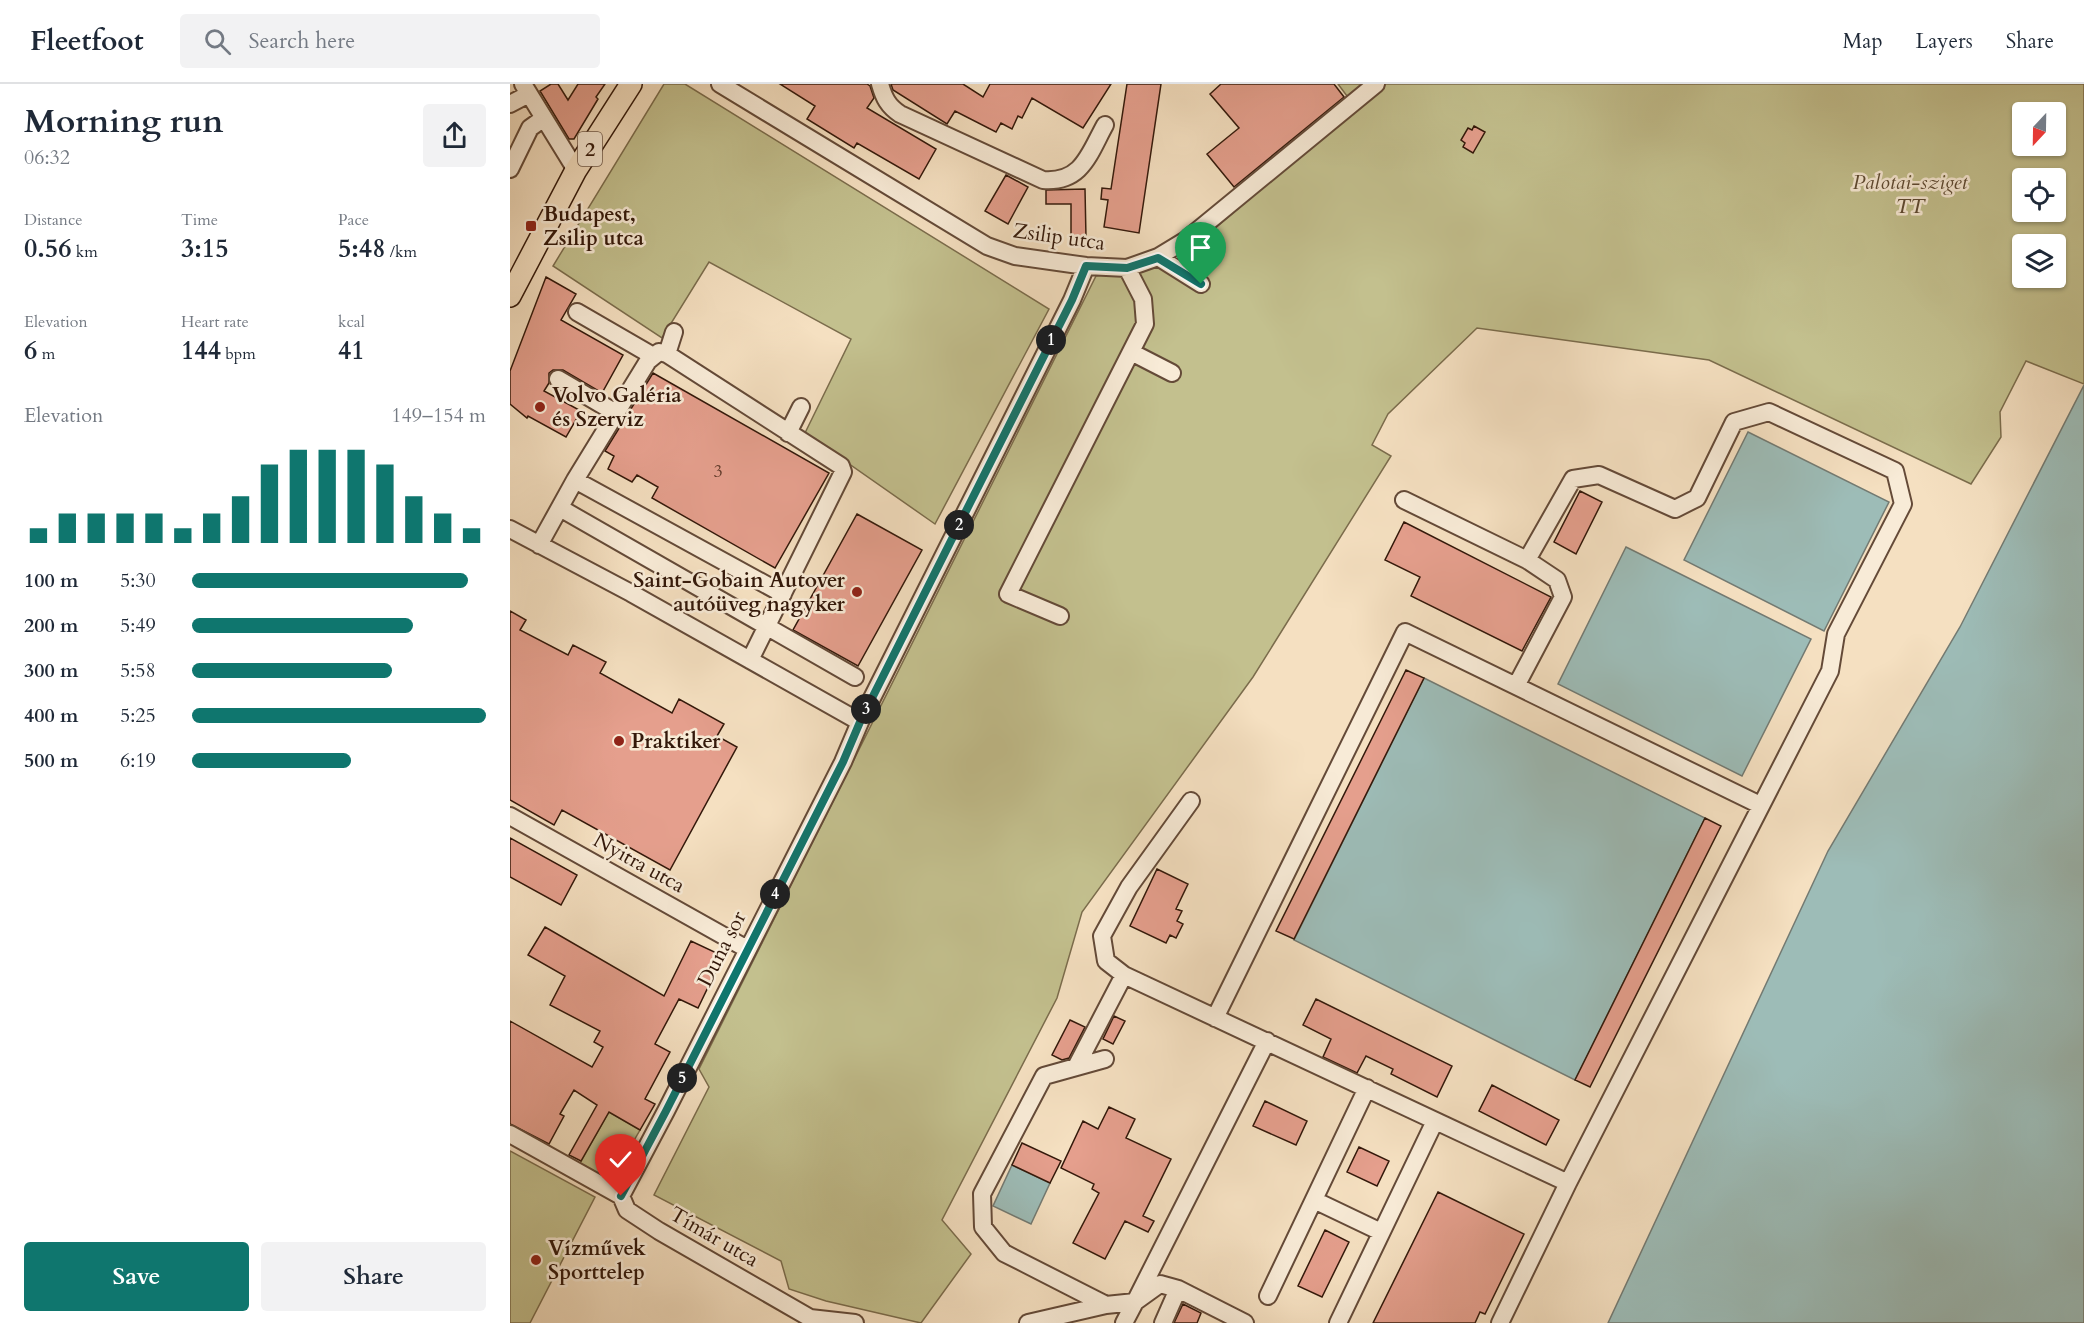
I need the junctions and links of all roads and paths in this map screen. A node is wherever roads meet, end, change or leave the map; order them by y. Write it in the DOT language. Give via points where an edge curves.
graph roads {
  1 [pos="631,84"];
  2 [pos="720,84"];
  3 [pos="880,84"];
  4 [pos="1376,84"];
  5 [pos="526,89"];
  6 [pos="510,104"];
  7 [pos="544,118"];
  8 [pos="1105,125"];
  9 [pos="510,169"];
  10 [pos="576,170"];
  11 [pos="1158,258"];
  12 [pos="1086,266"];
  13 [pos="1127,268"];
  14 [pos="1201,284"];
  15 [pos="510,296"];
  16 [pos="577,312"];
  17 [pos="674,332"];
  18 [pos="1131,352"];
  19 [pos="660,355"];
  20 [pos="1172,373"];
  21 [pos="558,379"];
  22 [pos="801,407"];
  23 [pos="616,414"];
  24 [pos="788,433"];
  25 [pos="575,480"];
  26 [pos="1404,500"];
  27 [pos="560,508"];
  28 [pos="510,529"];
  29 [pos="539,545"];
  30 [pos="1527,560"];
  31 [pos="783,594"];
  32 [pos="1060,616"];
  33 [pos="766,626"];
  34 [pos="750,660"];
  35 [pos="855,677"];
  36 [pos="1516,686"];
  37 [pos="860,722"];
  38 [pos="1191,801"];
  39 [pos="1760,805"];
  40 [pos="510,816"];
  41 [pos="747,949"];
  42 [pos="1124,975"];
  43 [pos="1215,1018"];
  44 [pos="1267,1041"];
  45 [pos="1105,1059"];
  46 [pos="1076,1067"];
  47 [pos="1367,1088"];
  48 [pos="1436,1121"];
  49 [pos="510,1134"];
  50 [pos="1568,1183"];
  51 [pos="621,1196"];
  52 [pos="1314,1200"];
  53 [pos="1381,1232"];
  54 [pos="1178,1290"];
  55 [pos="1268,1296"];
  56 [pos="1135,1302"];
  57 [pos="1106,1305"];
  58 [pos="812,1321"];
  59 [pos="855,1323"];
  60 [pos="1028,1323"];
  61 [pos="1124,1323"];
  62 [pos="1163,1323"];
  63 [pos="1245,1323"];
  64 [pos="1338,1323"];
  65 [pos="1500,1323"];
  1 -- 10 [label="main road, 2"];
  2 -- 12 [label="street, Zsilip utca" via="987,246 1015,256"];
  3 -- 8 [label="street" via="884,98 900,114 1043,180 1055,181 1083,166"];
  4 -- 11 [label="street, Zsilip utca" via="1186,240"];
  5 -- 6 [label="street"];
  5 -- 7 [label="street"];
  7 -- 9 [label="street" via="530,128"];
  7 -- 10 [label="street"];
  10 -- 15 [label="main road, 2"];
  11 -- 13 [label="street, Zsilip utca"];
  11 -- 14 [label="street"];
  12 -- 13 [label="street, Zsilip utca"];
  12 -- 37 [label="street, Duna sor"];
  13 -- 18 [label="street" via="1143,299 1145,324"];
  16 -- 19 [label="street"];
  17 -- 19 [label="street"];
  18 -- 20 [label="street"];
  18 -- 32 [label="street" via="1008,594"];
  19 -- 23 [label="street" via="648,361"];
  19 -- 24 [label="street"];
  21 -- 23 [label="street"];
  22 -- 24 [label="street"];
  23 -- 25 [label="street"];
  24 -- 31 [label="street" via="841,466 843,472"];
  25 -- 27 [label="street"];
  25 -- 31 [label="street"];
  26 -- 30 [label="street"];
  27 -- 29 [label="street"];
  27 -- 33 [label="street"];
  28 -- 29 [label="street"];
  29 -- 34 [label="street"];
  30 -- 36 [label="street" via="1557,580 1563,597"];
  30 -- 39 [label="street" via="1573,479 1599,475 1675,509 1697,498 1734,422 1769,412 1895,471 1903,504 1836,634 1830,671"];
  31 -- 33 [label="street"];
  33 -- 34 [label="street"];
  33 -- 35 [label="street"];
  34 -- 37 [label="street"];
  36 -- 39 [label="street"];
  36 -- 43 [label="street" via="1406,632"];
  37 -- 41 [label="street, Duna sor"];
  38 -- 42 [label="street" via="1128,887 1102,936 1106,961"];
  39 -- 50 [label="street"];
  40 -- 41 [label="street, Nyitra utca"];
  41 -- 51 [label="street, Duna sor"];
  42 -- 43 [label="street"];
  42 -- 46 [label="street"];
  43 -- 44 [label="street"];
  44 -- 47 [label="street"];
  44 -- 56 [label="street"];
  45 -- 46 [label="street"];
  46 -- 57 [label="street" via="1044,1076 982,1194 983,1227 1004,1253"];
  47 -- 48 [label="street"];
  47 -- 52 [label="street"];
  48 -- 50 [label="street"];
  48 -- 53 [label="street"];
  49 -- 51 [label="street, Tímár utca"];
  50 -- 65 [label="street"];
  51 -- 58 [label="street, Tímár utca" via="627,1210 659,1231"];
  52 -- 53 [label="street"];
  52 -- 55 [label="street"];
  53 -- 64 [label="street"];
  54 -- 56 [label="street" via="1160,1284"];
  54 -- 62 [label="street"];
  54 -- 63 [label="street"];
  56 -- 57 [label="street"];
  56 -- 61 [label="street"];
  57 -- 60 [label="street"];
  58 -- 59 [label="street"];
}
